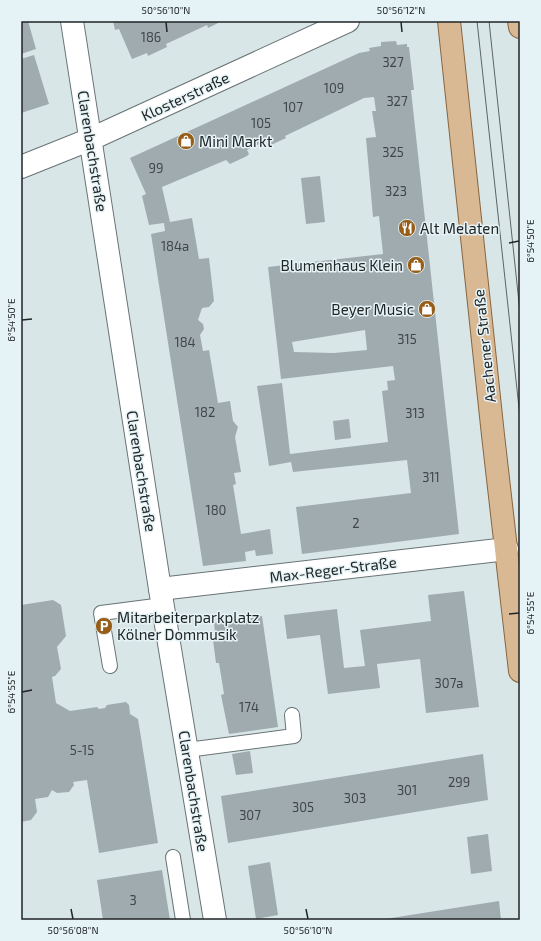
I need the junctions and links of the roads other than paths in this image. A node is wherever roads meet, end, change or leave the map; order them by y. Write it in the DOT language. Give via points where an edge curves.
graph roads {
  1 [pos="72,21"];
  2 [pos="348,21"];
  3 [pos="449,21"];
  4 [pos="519,21"];
  5 [pos="520,27"];
  6 [pos="91,139"];
  7 [pos="21,167"];
  8 [pos="507,548"];
  9 [pos="161,597"];
  10 [pos="110,666"];
  11 [pos="520,671"];
  12 [pos="292,715"];
  13 [pos="187,750"];
  14 [pos="174,857"];
  15 [pos="183,920"];
  16 [pos="215,920"];
  1 -- 6 [label="street, Clarenbachstraße"];
  2 -- 6 [label="street, Klosterstraße"];
  3 -- 8 [label="main road, Aachener Straße"];
  4 -- 5 [label="main road"];
  6 -- 7 [label="street, Klosterstraße"];
  6 -- 9 [label="street, Clarenbachstraße"];
  8 -- 9 [label="street, Max-Reger-Straße"];
  8 -- 11 [label="main road, Aachener Straße"];
  9 -- 10 [label="lane" via="100,613"];
  9 -- 13 [label="street, Clarenbachstraße"];
  12 -- 13 [label="lane" via="294,736"];
  13 -- 16 [label="street, Clarenbachstraße"];
  14 -- 15 [label="lane"];
}
